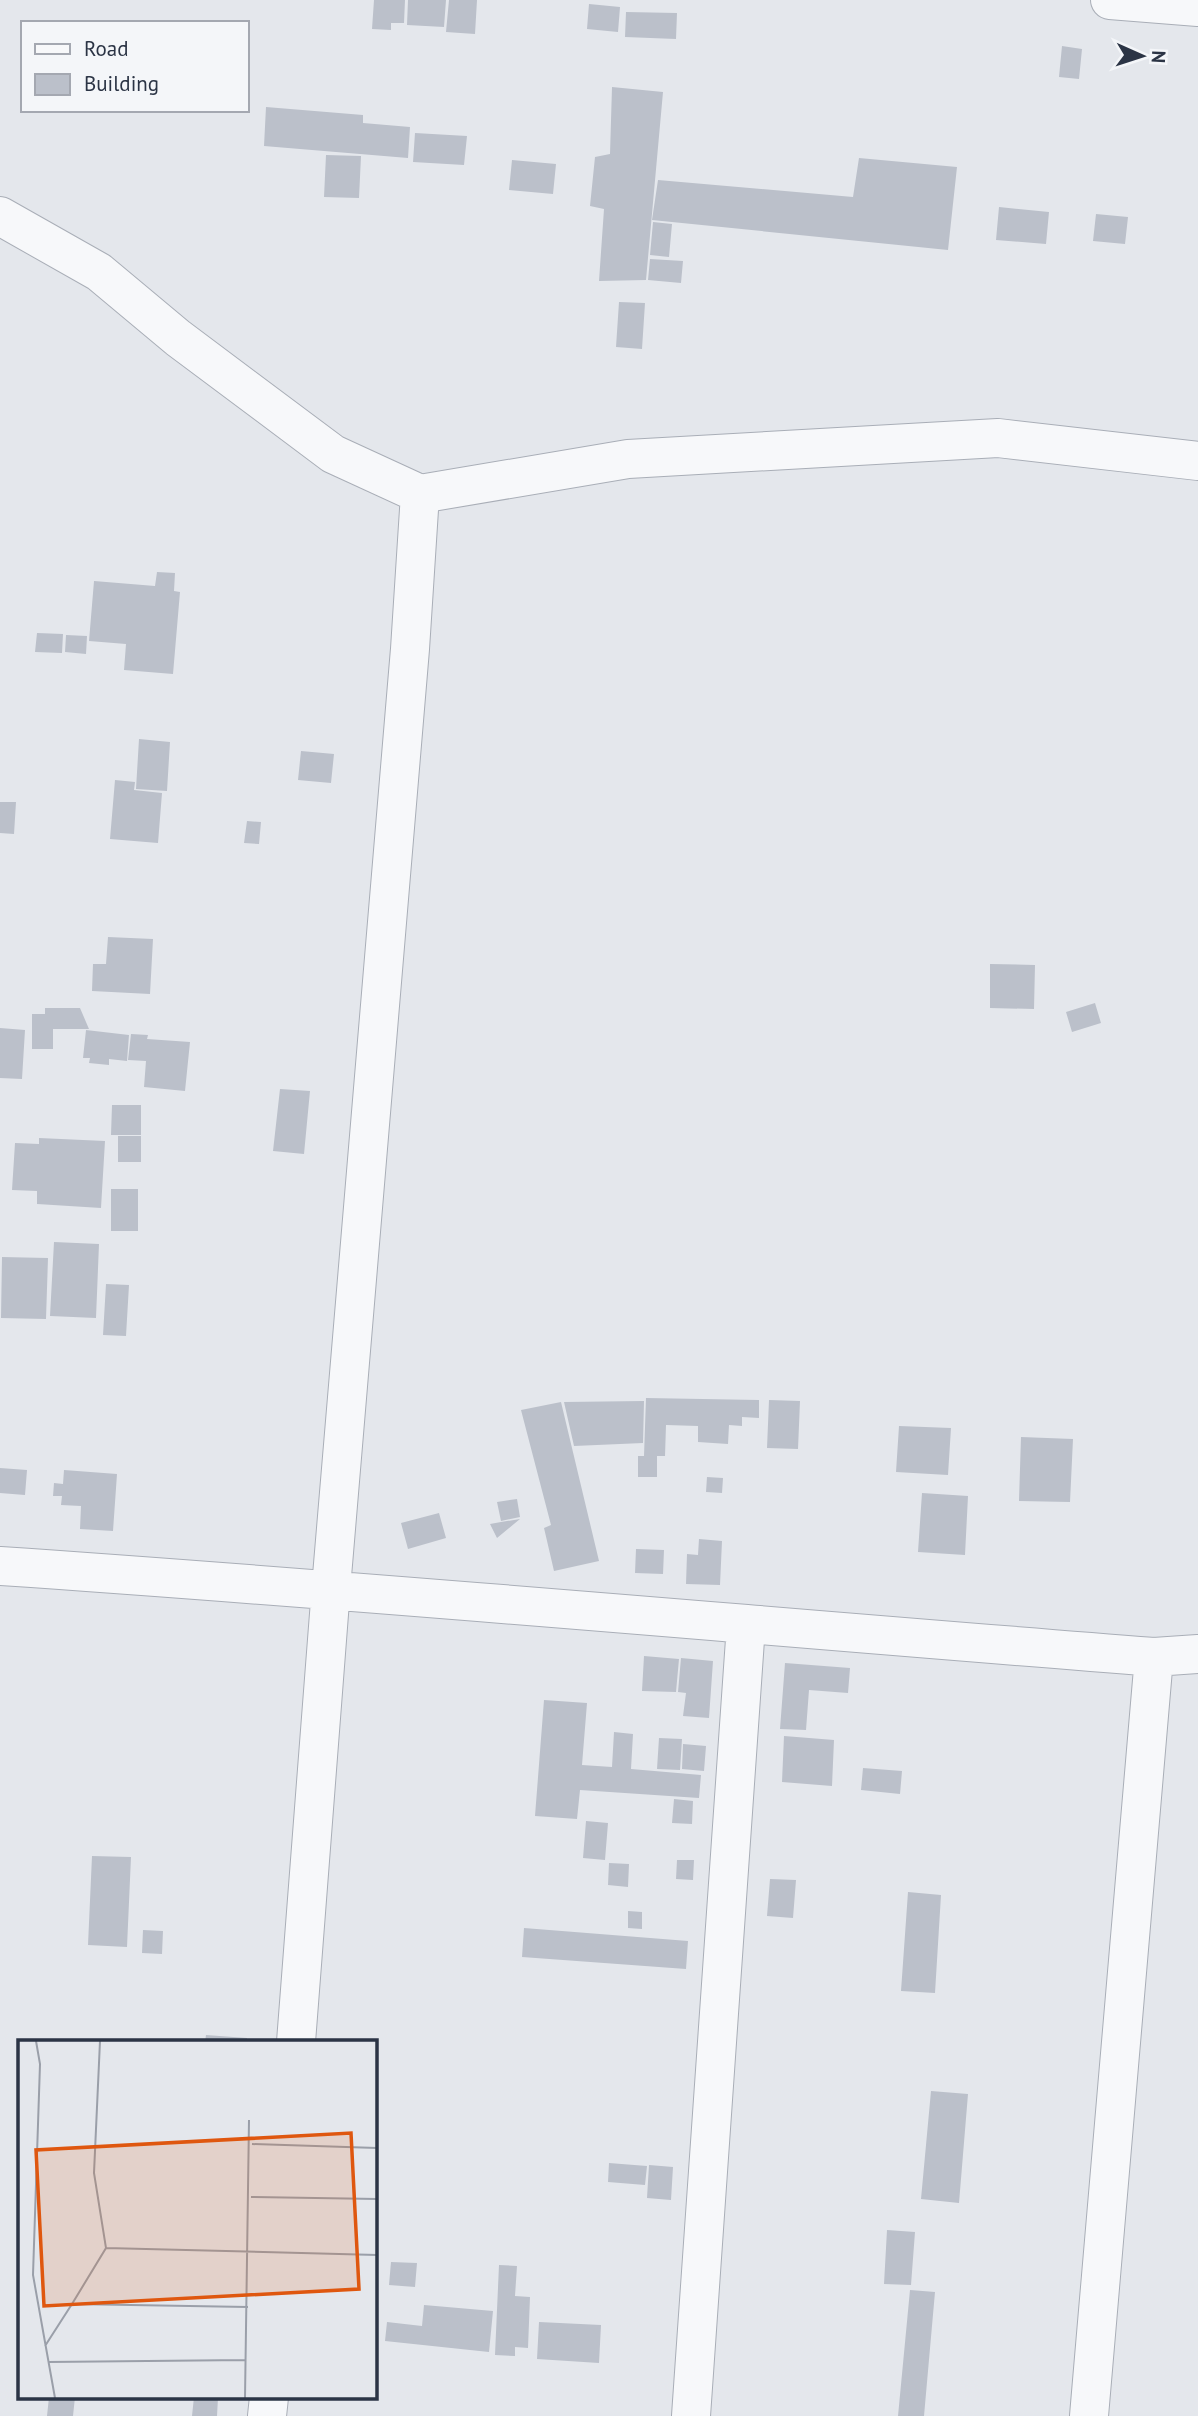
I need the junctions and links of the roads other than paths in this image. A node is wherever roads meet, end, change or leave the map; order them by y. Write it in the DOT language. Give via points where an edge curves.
graph roads {
  1 [pos="1110,0"];
  2 [pos="1198,8"];
  3 [pos="0,217"];
  4 [pos="1198,461"];
  5 [pos="420,494"];
  6 [pos="0,1566"];
  7 [pos="331,1588"];
  8 [pos="746,1625"];
  9 [pos="1198,1654"];
  10 [pos="1154,1657"];
  11 [pos="296,2040"];
  12 [pos="269,2398"];
  13 [pos="267,2416"];
  14 [pos="691,2416"];
  15 [pos="1089,2416"];
  1 -- 2 [label="street"];
  3 -- 5 [label="street" via="99,272 178,338 333,454"];
  4 -- 5 [label="street" via="998,438 628,458"];
  5 -- 7 [label="street"];
  6 -- 7 [label="street"];
  7 -- 8 [label="street"];
  7 -- 11 [label="street"];
  8 -- 10 [label="street"];
  8 -- 14 [label="street"];
  9 -- 10 [label="street"];
  10 -- 15 [label="street"];
  12 -- 13 [label="street"];
}
